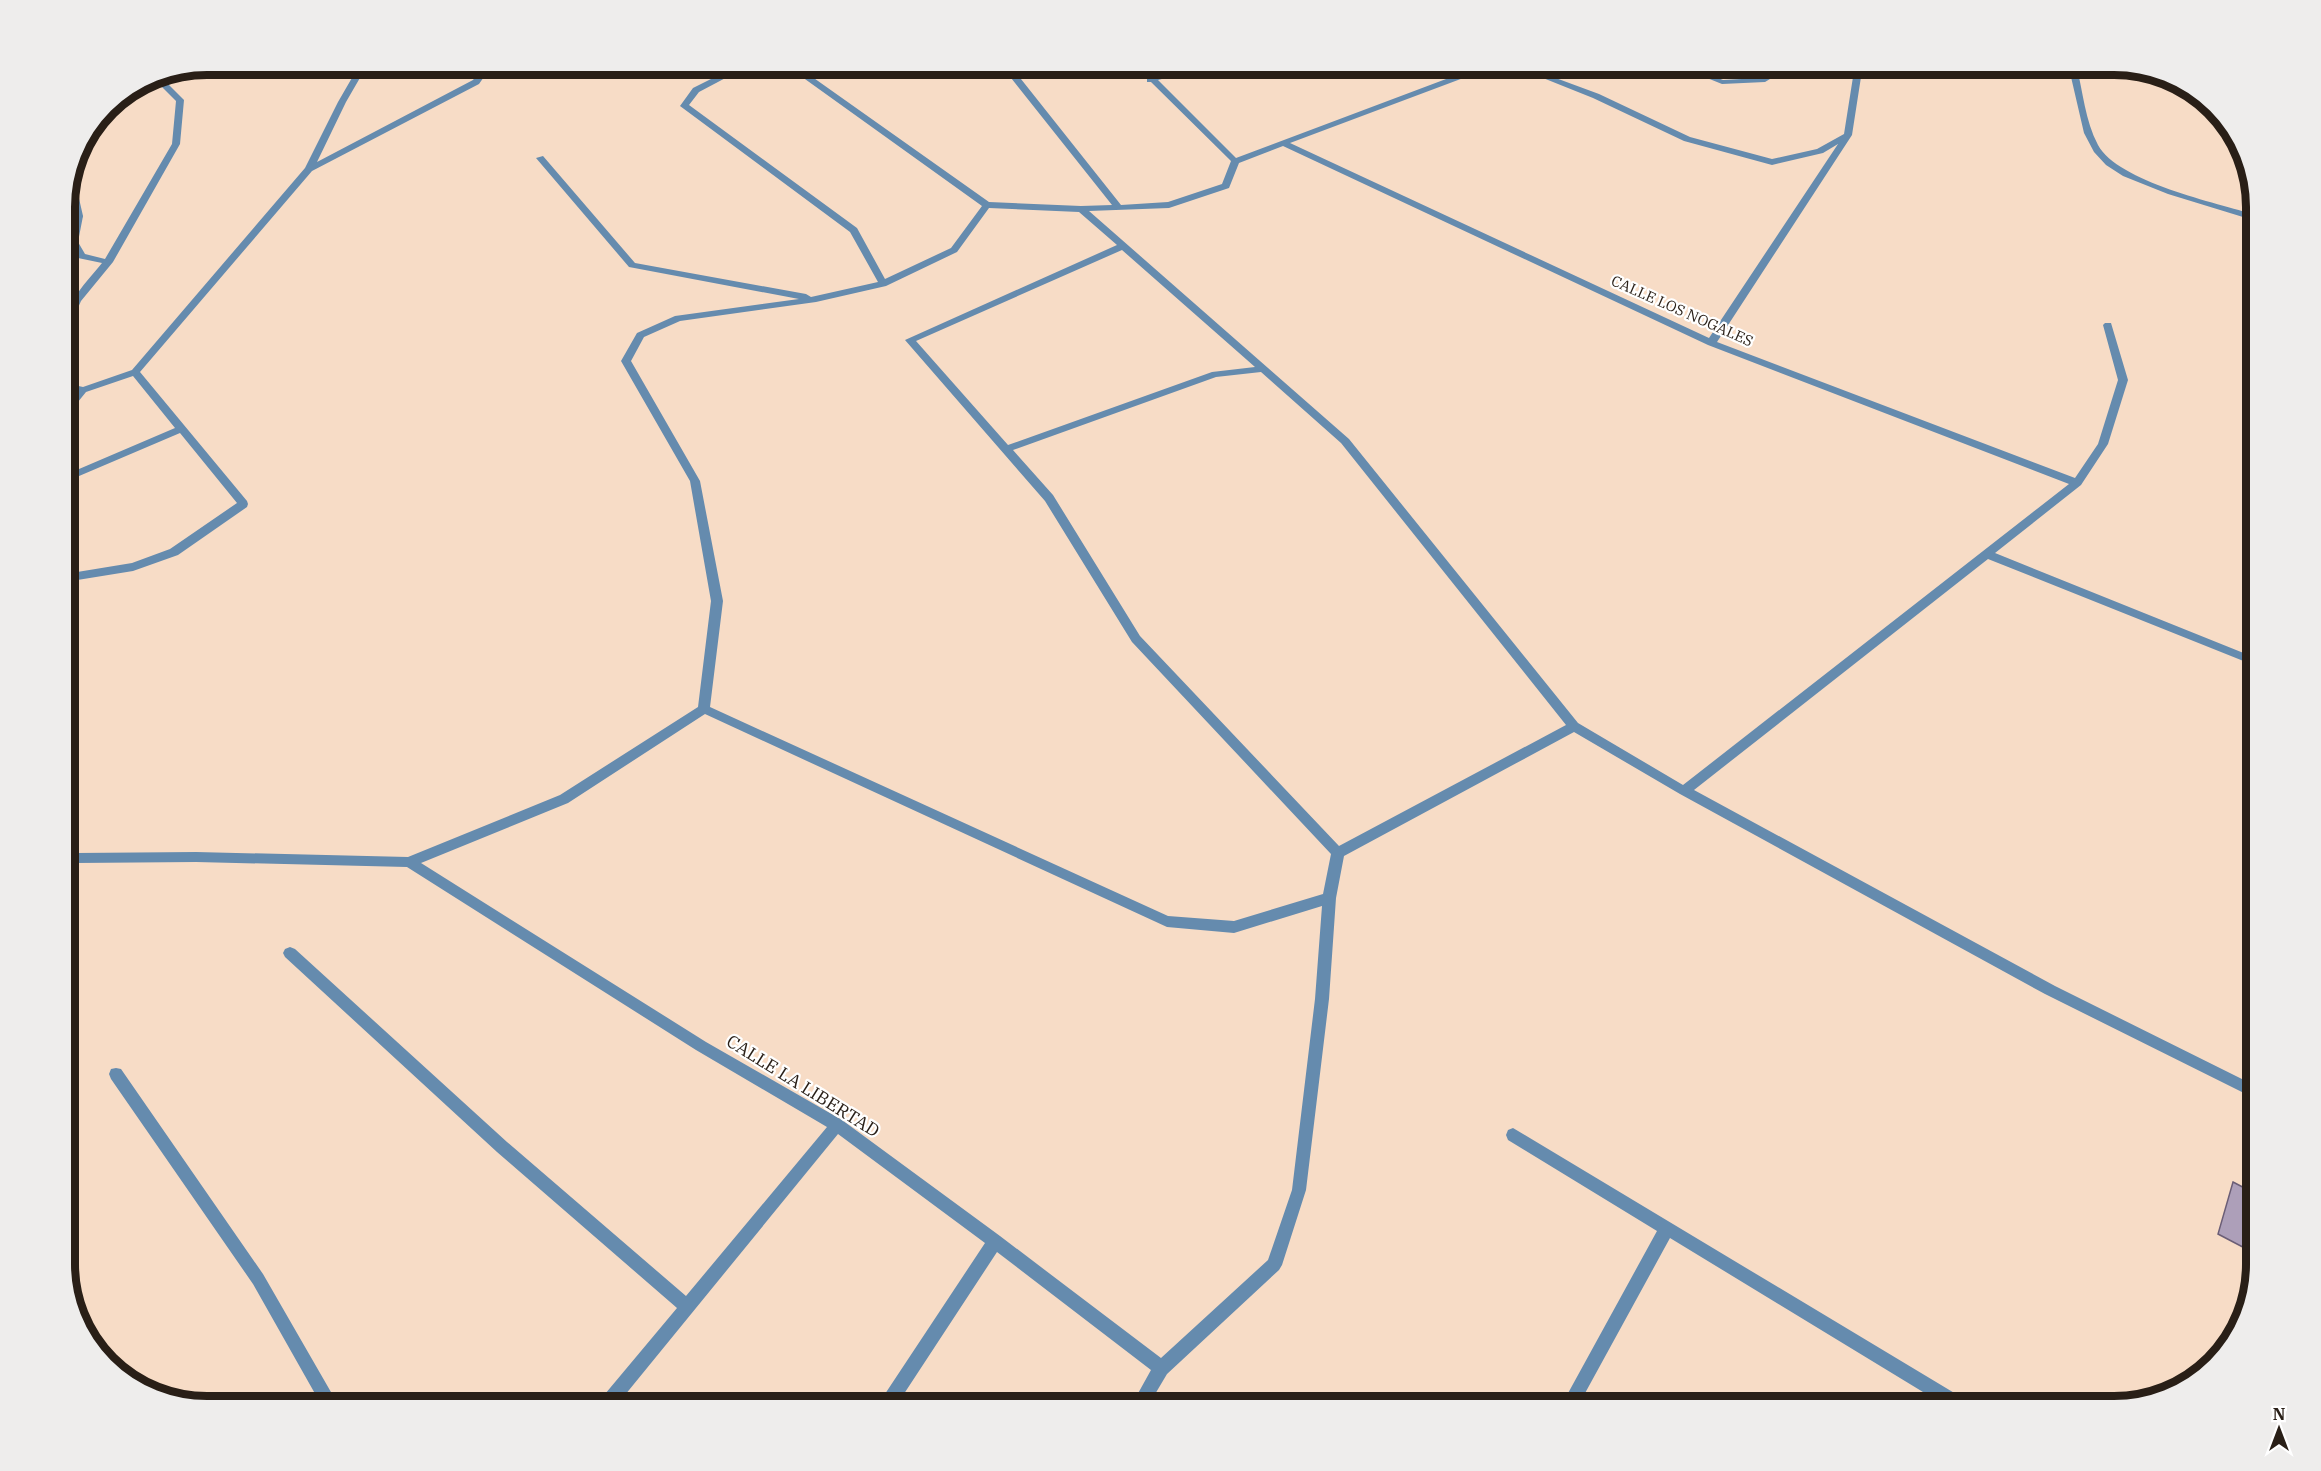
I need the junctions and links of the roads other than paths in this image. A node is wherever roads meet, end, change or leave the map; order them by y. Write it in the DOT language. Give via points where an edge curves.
graph roads {
  1 [pos="358,75"];
  2 [pos="481,75"];
  3 [pos="726,75"];
  4 [pos="804,75"];
  5 [pos="1014,75"];
  6 [pos="1146,75"];
  7 [pos="1170,75"];
  8 [pos="1465,75"];
  9 [pos="1542,75"];
  10 [pos="1704,75"];
  11 [pos="1771,75"];
  12 [pos="1857,75"];
  13 [pos="2075,75"];
  14 [pos="1150,80"];
  15 [pos="163,83"];
  16 [pos="1848,135"];
  17 [pos="1283,143"];
  18 [pos="540,158"];
  19 [pos="1235,161"];
  20 [pos="309,169"];
  21 [pos="75,198"];
  22 [pos="987,205"];
  23 [pos="1117,205"];
  24 [pos="1081,209"];
  25 [pos="2246,215"];
  26 [pos="79,216"];
  27 [pos="75,219"];
  28 [pos="75,237"];
  29 [pos="75,244"];
  30 [pos="1123,246"];
  31 [pos="108,262"];
  32 [pos="883,284"];
  33 [pos="816,299"];
  34 [pos="75,304"];
  35 [pos="2108,325"];
  36 [pos="1712,343"];
  37 [pos="1263,369"];
  38 [pos="135,372"];
  39 [pos="75,388"];
  40 [pos="83,390"];
  41 [pos="75,399"];
  42 [pos="181,429"];
  43 [pos="1006,449"];
  44 [pos="75,475"];
  45 [pos="2077,483"];
  46 [pos="1987,554"];
  47 [pos="75,576"];
  48 [pos="2246,658"];
  49 [pos="704,709"];
  50 [pos="1574,726"];
  51 [pos="1684,791"];
  52 [pos="1338,853"];
  53 [pos="75,858"];
  54 [pos="409,862"];
  55 [pos="1329,898"];
  56 [pos="290,953"];
  57 [pos="116,1074"];
  58 [pos="2246,1088"];
  59 [pos="837,1125"];
  60 [pos="1513,1135"];
  61 [pos="1667,1228"];
  62 [pos="995,1241"];
  63 [pos="687,1307"];
  64 [pos="1161,1368"];
  65 [pos="325,1396"];
  66 [pos="615,1396"];
  67 [pos="894,1396"];
  68 [pos="1144,1396"];
  69 [pos="1575,1396"];
  70 [pos="1942,1396"];
  1 -- 20 [label="street"];
  2 -- 20 [label="street" via="476,82"];
  3 -- 32 [label="street" via="696,90 684,106 854,230"];
  4 -- 22 [label="street"];
  5 -- 23 [label="street"];
  6 -- 14 [label="street"];
  7 -- 14 [label="street"];
  8 -- 17 [label="street"];
  9 -- 16 [label="street" via="1687,139 1772,162 1820,151"];
  10 -- 11 [label="street" via="1722,82 1762,80"];
  12 -- 16 [label="street"];
  13 -- 25 [label="street" via="2091,141 2109,164 2128,176"];
  14 -- 19 [label="street"];
  15 -- 31 [label="street" via="180,100 176,144"];
  16 -- 36 [label="street"];
  17 -- 19 [label="street"];
  17 -- 36 [label="street, CALLE LOS NOGALES"];
  18 -- 33 [label="street" via="632,265"];
  19 -- 23 [label="street" via="1226,186 1169,205"];
  20 -- 38 [label="street"];
  21 -- 26 [label="street"];
  22 -- 24 [label="street"];
  22 -- 32 [label="street" via="954,249"];
  23 -- 24 [label="street"];
  24 -- 30 [label="street"];
  26 -- 27 [label="street"];
  26 -- 28 [label="street"];
  29 -- 31 [label="street" via="81,256"];
  30 -- 37 [label="street"];
  30 -- 43 [label="street" via="910,340"];
  31 -- 34 [label="street"];
  32 -- 33 [label="street"];
  33 -- 49 [label="street" via="678,318 640,335 626,361 695,481 717,601"];
  35 -- 45 [label="street" via="2123,380 2103,444"];
  36 -- 45 [label="street, CALLE LOS NOGALES"];
  37 -- 43 [label="street" via="1215,374"];
  37 -- 50 [label="street" via="1345,441"];
  38 -- 40 [label="street"];
  38 -- 42 [label="street"];
  39 -- 40 [label="street"];
  40 -- 41 [label="street"];
  42 -- 44 [label="street"];
  42 -- 47 [label="street" via="243,504 174,552 133,567"];
  43 -- 52 [label="street" via="1048,498 1136,639"];
  45 -- 46 [label="street"];
  46 -- 48 [label="street"];
  46 -- 51 [label="street"];
  49 -- 54 [label="street" via="564,799"];
  49 -- 55 [label="street" via="1167,921 1234,927"];
  50 -- 51 [label="street"];
  50 -- 52 [label="street"];
  51 -- 58 [label="street" via="2050,990"];
  52 -- 55 [label="street"];
  53 -- 54 [label="street"];
  54 -- 59 [label="street, CALLE LA LIBERTAD" via="701,1046"];
  55 -- 64 [label="street" via="1322,999 1299,1190 1274,1265"];
  56 -- 63 [label="street" via="502,1147"];
  57 -- 65 [label="street" via="258,1279"];
  59 -- 62 [label="street, CALLE LA LIBERTAD"];
  59 -- 63 [label="street"];
  60 -- 61 [label="street"];
  61 -- 69 [label="street"];
  61 -- 70 [label="street"];
  62 -- 64 [label="street, CALLE LA LIBERTAD"];
  62 -- 67 [label="street"];
  63 -- 66 [label="street"];
  64 -- 68 [label="street"];
}
